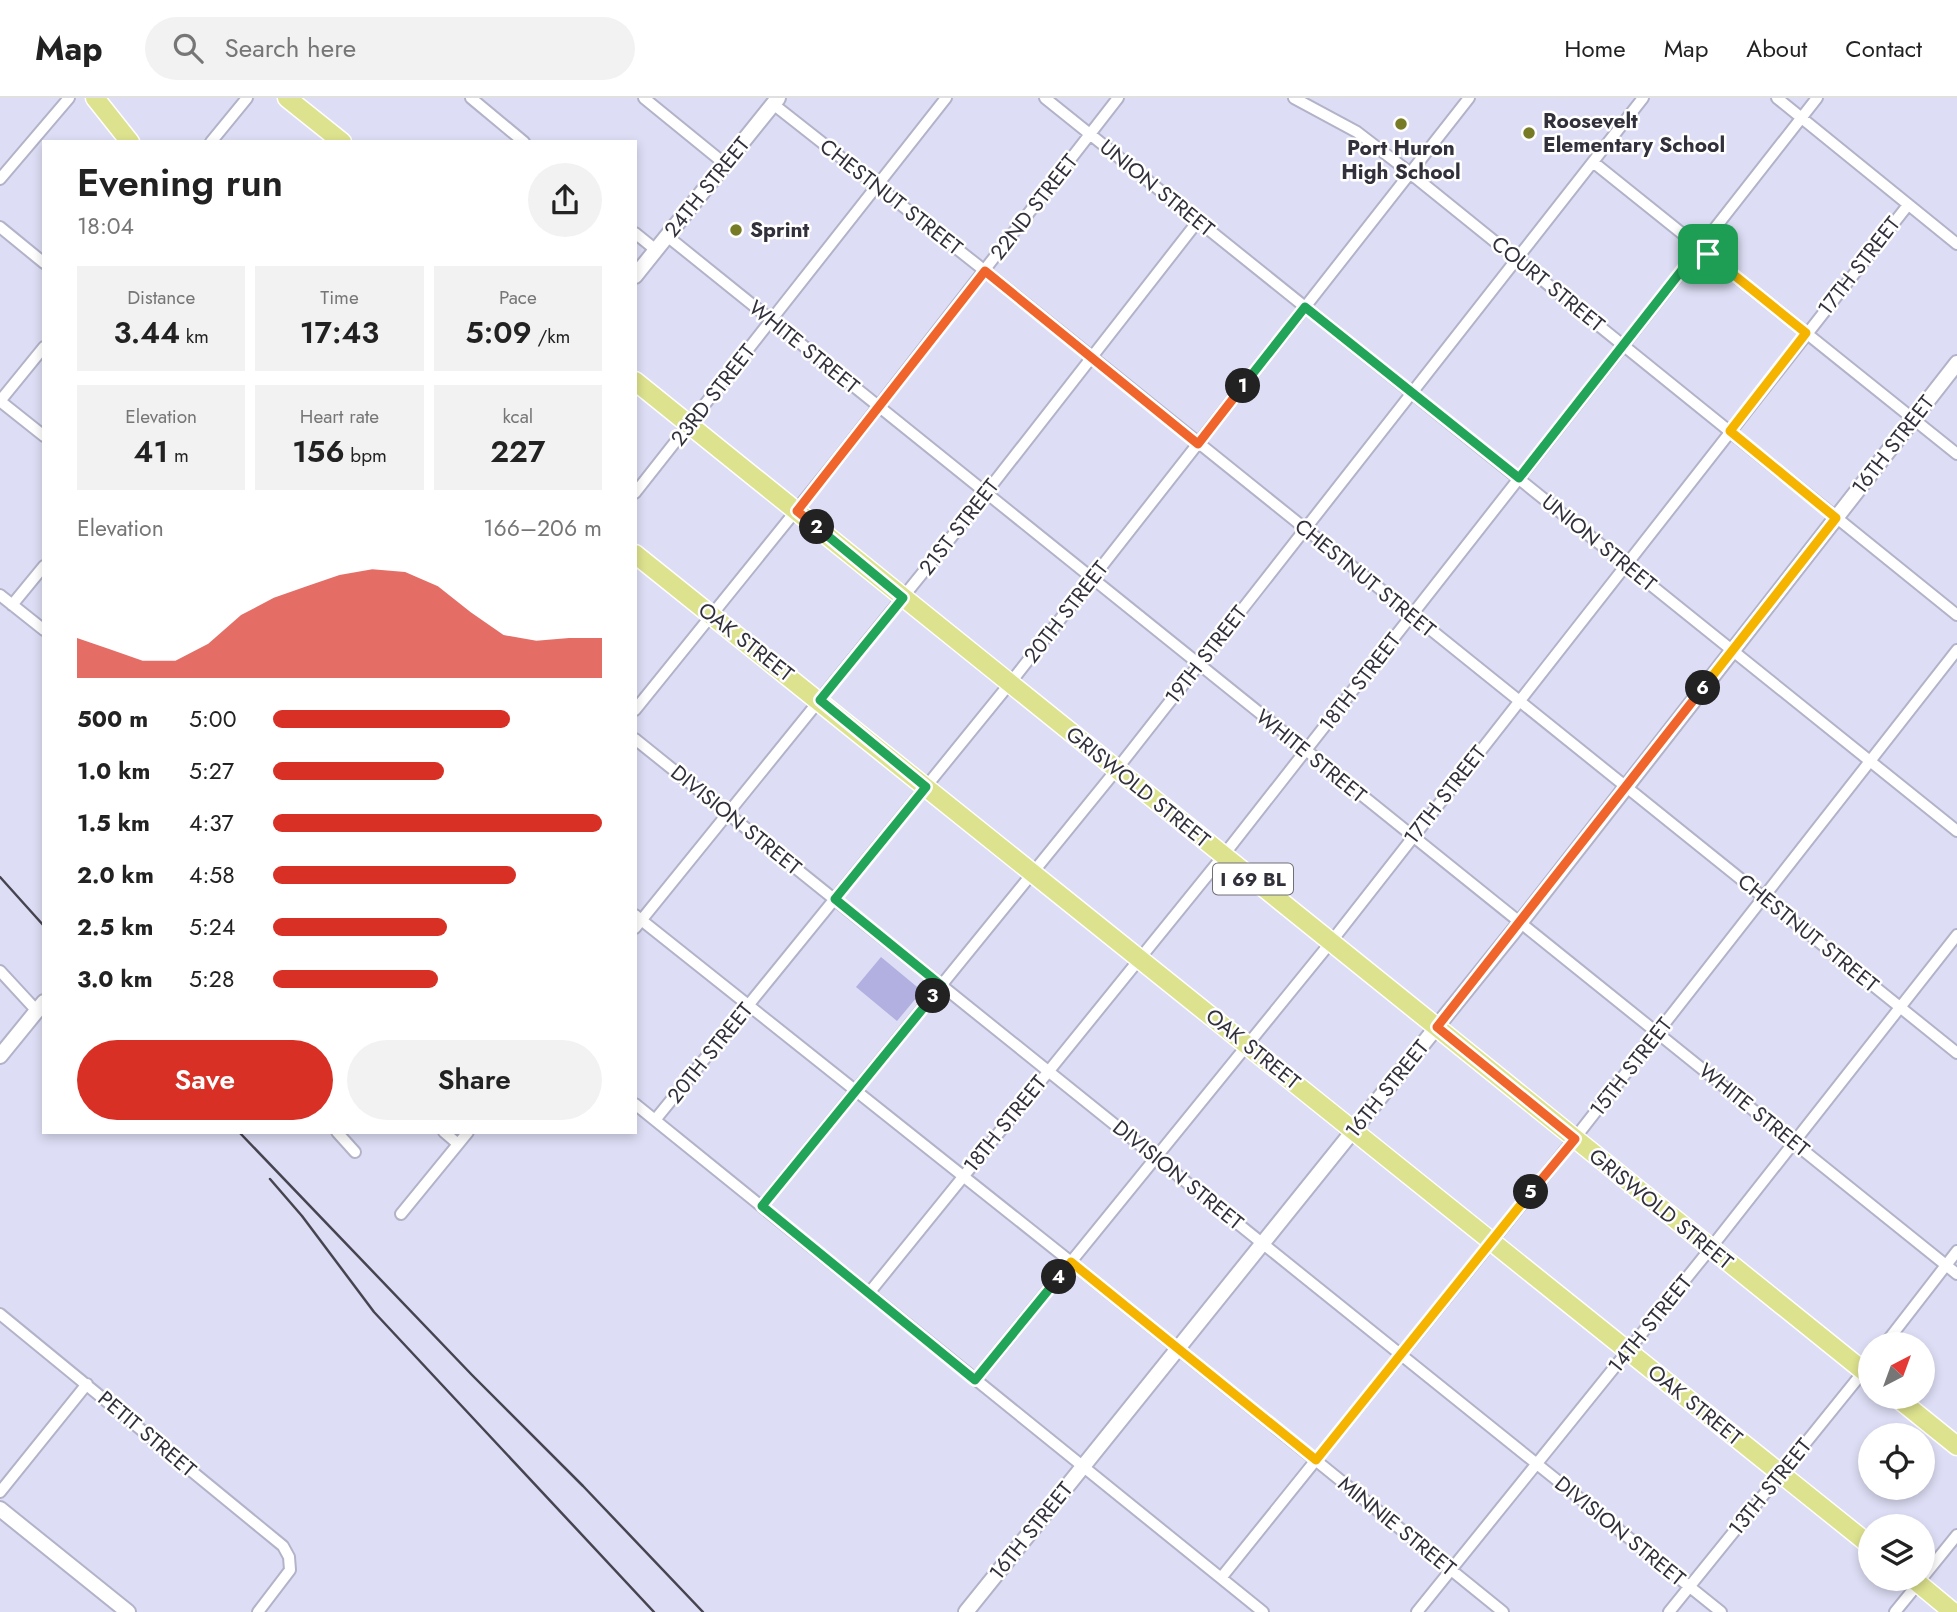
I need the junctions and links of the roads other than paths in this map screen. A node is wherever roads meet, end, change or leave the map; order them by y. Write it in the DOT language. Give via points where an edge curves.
graph roads {
  1 [pos="69,98"];
  2 [pos="95,98"];
  3 [pos="247,98"];
  4 [pos="287,98"];
  5 [pos="471,98"];
  6 [pos="644,98"];
  7 [pos="946,98"];
  8 [pos="1045,98"];
  9 [pos="1118,98"];
  10 [pos="1294,98"];
  11 [pos="1469,98"];
  12 [pos="1643,98"];
  13 [pos="1777,98"];
  14 [pos="1817,98"];
  15 [pos="776,101"];
  16 [pos="1801,118"];
  17 [pos="1091,135"];
  18 [pos="128,140"];
  19 [pos="213,140"];
  20 [pos="340,140"];
  21 [pos="522,140"];
  22 [pos="1593,162"];
  23 [pos="725,164"];
  24 [pos="1410,174"];
  25 [pos="0,179"];
  26 [pos="877,186"];
  27 [pos="1908,205"];
  28 [pos="1198,221"];
  29 [pos="0,227"];
  30 [pos="637,235"];
  31 [pos="667,236"];
  32 [pos="1957,244"];
  33 [pos="1700,247"];
  34 [pos="656,250"];
  35 [pos="1516,259"];
  36 [pos="42,261"];
  37 [pos="985,271"];
  38 [pos="637,274"];
  39 [pos="1305,307"];
  40 [pos="772,320"];
  41 [pos="1806,333"];
  42 [pos="1623,345"];
  43 [pos="42,349"];
  44 [pos="1091,358"];
  45 [pos="1957,363"];
  46 [pos="637,383"];
  47 [pos="1411,392"];
  48 [pos="0,401"];
  49 [pos="879,407"];
  50 [pos="1913,419"];
  51 [pos="691,424"];
  52 [pos="1730,431"];
  53 [pos="42,434"];
  54 [pos="1198,444"];
  55 [pos="1957,454"];
  56 [pos="1519,478"];
  57 [pos="637,491"];
  58 [pos="986,493"];
  59 [pos="797,511"];
  60 [pos="1836,518"];
  61 [pos="1305,530"];
  62 [pos="637,556"];
  63 [pos="1625,565"];
  64 [pos="42,568"];
  65 [pos="1093,579"];
  66 [pos="0,595"];
  67 [pos="903,598"];
  68 [pos="12,605"];
  69 [pos="712,615"];
  70 [pos="1957,615"];
  71 [pos="1411,616"];
  72 [pos="42,628"];
  73 [pos="1732,650"];
  74 [pos="1957,650"];
  75 [pos="1198,665"];
  76 [pos="1011,682"];
  77 [pos="820,700"];
  78 [pos="1518,701"];
  79 [pos="637,708"];
  80 [pos="637,741"];
  81 [pos="1305,751"];
  82 [pos="1870,760"];
  83 [pos="1117,769"];
  84 [pos="926,787"];
  85 [pos="1626,788"];
  86 [pos="727,813"];
  87 [pos="1957,831"];
  88 [pos="1412,836"];
  89 [pos="1223,856"];
  90 [pos="1033,873"];
  91 [pos="1763,897"];
  92 [pos="835,899"];
  93 [pos="637,921"];
  94 [pos="1520,923"];
  95 [pos="1957,935"];
  96 [pos="1331,942"];
  97 [pos="1140,958"];
  98 [pos="0,971"];
  99 [pos="942,986"];
  100 [pos="749,1005"];
  101 [pos="40,1007"];
  102 [pos="1900,1007"];
  103 [pos="1437,1027"];
  104 [pos="1657,1032"];
  105 [pos="1247,1045"];
  106 [pos="1957,1053"];
  107 [pos="0,1056"];
  108 [pos="1048,1071"];
  109 [pos="856,1090"];
  110 [pos="637,1106"];
  111 [pos="655,1120"];
  112 [pos="1354,1130"];
  113 [pos="339,1134"];
  114 [pos="446,1134"];
  115 [pos="466,1134"];
  116 [pos="1575,1139"];
  117 [pos="1794,1142"];
  118 [pos="458,1144"];
  119 [pos="355,1152"];
  120 [pos="1156,1157"];
  121 [pos="963,1177"];
  122 [pos="762,1206"];
  123 [pos="401,1214"];
  124 [pos="1492,1241"];
  125 [pos="1263,1243"];
  126 [pos="1710,1249"];
  127 [pos="1957,1251"];
  128 [pos="1071,1262"];
  129 [pos="1946,1265"];
  130 [pos="1957,1274"];
  131 [pos="869,1293"];
  132 [pos="0,1314"];
  133 [pos="1894,1332"];
  134 [pos="1177,1349"];
  135 [pos="1628,1352"];
  136 [pos="1401,1354"];
  137 [pos="1858,1362"];
  138 [pos="975,1380"];
  139 [pos="1858,1382"];
  140 [pos="87,1384"];
  141 [pos="1911,1409"];
  142 [pos="1957,1446"];
  143 [pos="1316,1460"];
  144 [pos="1537,1464"];
  145 [pos="1083,1466"];
  146 [pos="1781,1474"];
  147 [pos="0,1492"];
  148 [pos="0,1509"];
  149 [pos="1957,1535"];
  150 [pos="1858,1536"];
  151 [pos="1935,1560"];
  152 [pos="1451,1570"];
  153 [pos="1221,1578"];
  154 [pos="1690,1587"];
  155 [pos="1910,1591"];
  156 [pos="1931,1591"];
  157 [pos="128,1612"];
  158 [pos="258,1612"];
  159 [pos="966,1612"];
  160 [pos="1264,1612"];
  161 [pos="1418,1612"];
  162 [pos="1503,1612"];
  163 [pos="1669,1612"];
  164 [pos="1721,1612"];
  165 [pos="1895,1612"];
  166 [pos="1953,1612"];
  1 -- 25 [label="street"];
  2 -- 18 [label="main road"];
  3 -- 19 [label="street"];
  4 -- 20 [label="main road"];
  5 -- 21 [label="street"];
  6 -- 23 [label="street"];
  7 -- 26 [label="street, 23RD STREET"];
  8 -- 17 [label="street, UNION STREET"];
  9 -- 17 [label="street, 22ND STREET"];
  10 -- 24 [label="street, COURT STREET" via="1357,132"];
  11 -- 24 [label="street, 20TH STREET"];
  12 -- 22 [label="street, 19TH STREET"];
  13 -- 16 [label="street"];
  14 -- 16 [label="street, 18TH STREET"];
  15 -- 23 [label="street, 24TH STREET"];
  15 -- 26 [label="street, CHESTNUT STREET"];
  16 -- 27 [label="street"];
  16 -- 33 [label="street, 18TH STREET"];
  17 -- 28 [label="street, UNION STREET"];
  17 -- 37 [label="street, 22ND STREET"];
  22 -- 33 [label="street"];
  22 -- 35 [label="street, 19TH STREET"];
  23 -- 31 [label="street, 24TH STREET"];
  24 -- 35 [label="street, COURT STREET"];
  24 -- 39 [label="street, 20TH STREET"];
  26 -- 37 [label="street, CHESTNUT STREET"];
  26 -- 40 [label="street, 23RD STREET"];
  27 -- 32 [label="street"];
  27 -- 41 [label="street, 17TH STREET"];
  28 -- 39 [label="street, UNION STREET"];
  28 -- 44 [label="street, 21ST STREET"];
  29 -- 36 [label="street"];
  30 -- 34 [label="street"];
  31 -- 34 [label="street, 24TH STREET"];
  31 -- 40 [label="street, WHITE STREET"];
  33 -- 41 [label="street"];
  33 -- 42 [label="street, 18TH STREET"];
  34 -- 38 [label="street, 24TH STREET"];
  35 -- 42 [label="street, COURT STREET"];
  35 -- 47 [label="street, 19TH STREET"];
  37 -- 44 [label="street, CHESTNUT STREET"];
  37 -- 49 [label="street, 22ND STREET"];
  39 -- 47 [label="street, UNION STREET"];
  39 -- 54 [label="street, 20TH STREET"];
  40 -- 49 [label="street, WHITE STREET"];
  40 -- 51 [label="street, 23RD STREET"];
  41 -- 50 [label="street"];
  41 -- 52 [label="street, 17TH STREET"];
  42 -- 52 [label="street, COURT STREET"];
  42 -- 56 [label="street, 18TH STREET"];
  43 -- 48 [label="street"];
  44 -- 54 [label="street, CHESTNUT STREET"];
  44 -- 58 [label="street, 21ST STREET"];
  45 -- 50 [label="street, 16TH STREET"];
  46 -- 51 [label="main road, GRISWOLD STREET / I 69 BL"];
  47 -- 56 [label="street, UNION STREET"];
  47 -- 61 [label="street, 19TH STREET"];
  48 -- 53 [label="street"];
  49 -- 58 [label="street, WHITE STREET"];
  49 -- 59 [label="street, 22ND STREET"];
  50 -- 55 [label="street"];
  50 -- 60 [label="street, 16TH STREET"];
  51 -- 57 [label="street, 23RD STREET"];
  51 -- 59 [label="main road, GRISWOLD STREET / I 69 BL"];
  52 -- 60 [label="street, COURT STREET"];
  52 -- 63 [label="street, 17TH STREET"];
  54 -- 61 [label="street, CHESTNUT STREET"];
  54 -- 65 [label="street, 20TH STREET"];
  56 -- 63 [label="street, UNION STREET"];
  56 -- 71 [label="street, 18TH STREET"];
  58 -- 65 [label="street, WHITE STREET"];
  58 -- 67 [label="street, 21ST STREET"];
  59 -- 67 [label="main road, GRISWOLD STREET / I 69 BL"];
  59 -- 69 [label="street, 22ND STREET"];
  60 -- 70 [label="street, COURT STREET"];
  60 -- 73 [label="street, 16TH STREET"];
  61 -- 71 [label="street, CHESTNUT STREET"];
  61 -- 75 [label="street, 19TH STREET"];
  62 -- 69 [label="main road, OAK STREET"];
  63 -- 73 [label="street, UNION STREET"];
  63 -- 78 [label="street, 17TH STREET"];
  64 -- 68 [label="street"];
  65 -- 75 [label="street, WHITE STREET"];
  65 -- 76 [label="street, 20TH STREET"];
  66 -- 68 [label="street"];
  67 -- 76 [label="main road, GRISWOLD STREET / I 69 BL"];
  67 -- 77 [label="street, 21ST STREET"];
  68 -- 72 [label="street"];
  69 -- 77 [label="main road, OAK STREET"];
  69 -- 79 [label="street, 22ND STREET"];
  71 -- 78 [label="street, CHESTNUT STREET"];
  71 -- 81 [label="street, 18TH STREET"];
  73 -- 82 [label="street, UNION STREET"];
  73 -- 85 [label="street, 16TH STREET"];
  74 -- 82 [label="street, 15TH STREET"];
  75 -- 81 [label="street, WHITE STREET"];
  75 -- 83 [label="street, 19TH STREET"];
  76 -- 83 [label="main road, GRISWOLD STREET / I 69 BL"];
  76 -- 84 [label="street, 20TH STREET"];
  77 -- 84 [label="main road, OAK STREET"];
  77 -- 86 [label="street, 21ST STREET"];
  78 -- 85 [label="street, CHESTNUT STREET"];
  78 -- 88 [label="street, 17TH STREET"];
  80 -- 86 [label="street, DIVISION STREET"];
  81 -- 88 [label="street, WHITE STREET"];
  81 -- 89 [label="street, 18TH STREET"];
  82 -- 87 [label="street, UNION STREET"];
  82 -- 91 [label="street, 15TH STREET"];
  83 -- 89 [label="main road, GRISWOLD STREET / I 69 BL"];
  83 -- 90 [label="street, 19TH STREET"];
  84 -- 90 [label="main road, OAK STREET"];
  84 -- 92 [label="street, 20TH STREET"];
  85 -- 91 [label="street, CHESTNUT STREET"];
  85 -- 94 [label="street, 16TH STREET"];
  86 -- 92 [label="street, DIVISION STREET"];
  86 -- 93 [label="street, 21ST STREET"];
  88 -- 94 [label="street, WHITE STREET"];
  88 -- 96 [label="street, 17TH STREET"];
  89 -- 96 [label="main road, GRISWOLD STREET / I 69 BL"];
  89 -- 97 [label="street, 18TH STREET"];
  90 -- 97 [label="main road, OAK STREET"];
  90 -- 99 [label="street, 19TH STREET"];
  91 -- 102 [label="street, CHESTNUT STREET"];
  91 -- 104 [label="street, 15TH STREET"];
  92 -- 99 [label="street, DIVISION STREET"];
  92 -- 100 [label="street, 20TH STREET"];
  93 -- 100 [label="street, MINNIE STREET"];
  94 -- 103 [label="street, 16TH STREET"];
  94 -- 104 [label="street, WHITE STREET"];
  95 -- 102 [label="street, 14TH STREET"];
  96 -- 103 [label="main road, GRISWOLD STREET / I 69 BL"];
  96 -- 105 [label="street, 17TH STREET"];
  97 -- 105 [label="main road, OAK STREET"];
  97 -- 108 [label="street, 18TH STREET"];
  98 -- 101 [label="street"];
  99 -- 108 [label="street, DIVISION STREET"];
  99 -- 109 [label="street, 19TH STREET"];
  100 -- 109 [label="street, MINNIE STREET"];
  100 -- 111 [label="street, 20TH STREET"];
  101 -- 107 [label="street"];
  102 -- 106 [label="street, CHESTNUT STREET"];
  102 -- 117 [label="street, 14TH STREET"];
  103 -- 112 [label="street, 16TH STREET"];
  103 -- 116 [label="main road, GRISWOLD STREET / I 69 BL"];
  104 -- 116 [label="street, 15TH STREET"];
  104 -- 117 [label="street, WHITE STREET"];
  105 -- 112 [label="main road, OAK STREET"];
  105 -- 120 [label="street, 17TH STREET"];
  108 -- 120 [label="street, DIVISION STREET"];
  108 -- 121 [label="street, 18TH STREET"];
  109 -- 121 [label="street, MINNIE STREET"];
  109 -- 122 [label="street, 19TH STREET"];
  110 -- 111 [label="street"];
  111 -- 122 [label="street"];
  112 -- 124 [label="main road, OAK STREET"];
  112 -- 125 [label="street, 16TH STREET"];
  113 -- 119 [label="street"];
  114 -- 118 [label="street"];
  115 -- 118 [label="street"];
  116 -- 124 [label="street, 15TH STREET"];
  116 -- 126 [label="main road, GRISWOLD STREET / I 69 BL"];
  117 -- 126 [label="street, 14TH STREET"];
  117 -- 129 [label="street, WHITE STREET"];
  118 -- 123 [label="street"];
  120 -- 125 [label="street, DIVISION STREET"];
  120 -- 128 [label="street, 17TH STREET"];
  121 -- 128 [label="street, MINNIE STREET"];
  121 -- 131 [label="street, 18TH STREET"];
  122 -- 131 [label="street"];
  124 -- 135 [label="main road, OAK STREET"];
  124 -- 136 [label="street, 15TH STREET"];
  125 -- 134 [label="street, 16TH STREET"];
  125 -- 136 [label="street, DIVISION STREET"];
  126 -- 135 [label="street, 14TH STREET"];
  126 -- 137 [label="main road, GRISWOLD STREET / I 69 BL"];
  127 -- 129 [label="street"];
  128 -- 134 [label="street, MINNIE STREET"];
  128 -- 138 [label="street, 17TH STREET"];
  129 -- 130 [label="street, WHITE STREET"];
  129 -- 133 [label="street"];
  131 -- 138 [label="street"];
  132 -- 140 [label="street, PETIT STREET"];
  134 -- 143 [label="street, MINNIE STREET"];
  134 -- 145 [label="street, 16TH STREET"];
  135 -- 144 [label="street, 14TH STREET"];
  135 -- 146 [label="main road, OAK STREET"];
  136 -- 143 [label="street, 15TH STREET"];
  136 -- 144 [label="street, DIVISION STREET"];
  138 -- 145 [label="street"];
  139 -- 146 [label="street, 13TH STREET"];
  140 -- 147 [label="street"];
  140 -- 158 [label="street, PETIT STREET" via="283,1546 290,1570"];
  141 -- 142 [label="main road"];
  143 -- 152 [label="street, MINNIE STREET"];
  143 -- 153 [label="street, 15TH STREET"];
  144 -- 152 [label="street, 14TH STREET"];
  144 -- 154 [label="street, DIVISION STREET"];
  145 -- 153 [label="street"];
  145 -- 159 [label="street, 16TH STREET"];
  146 -- 150 [label="main road, OAK STREET"];
  146 -- 154 [label="street, 13TH STREET"];
  148 -- 157 [label="street"];
  149 -- 151 [label="street"];
  152 -- 161 [label="street, 14TH STREET"];
  152 -- 162 [label="street, MINNIE STREET"];
  153 -- 160 [label="street"];
  154 -- 163 [label="street, 13TH STREET"];
  154 -- 164 [label="street, DIVISION STREET"];
  155 -- 165 [label="street"];
  156 -- 166 [label="main road"];
}
